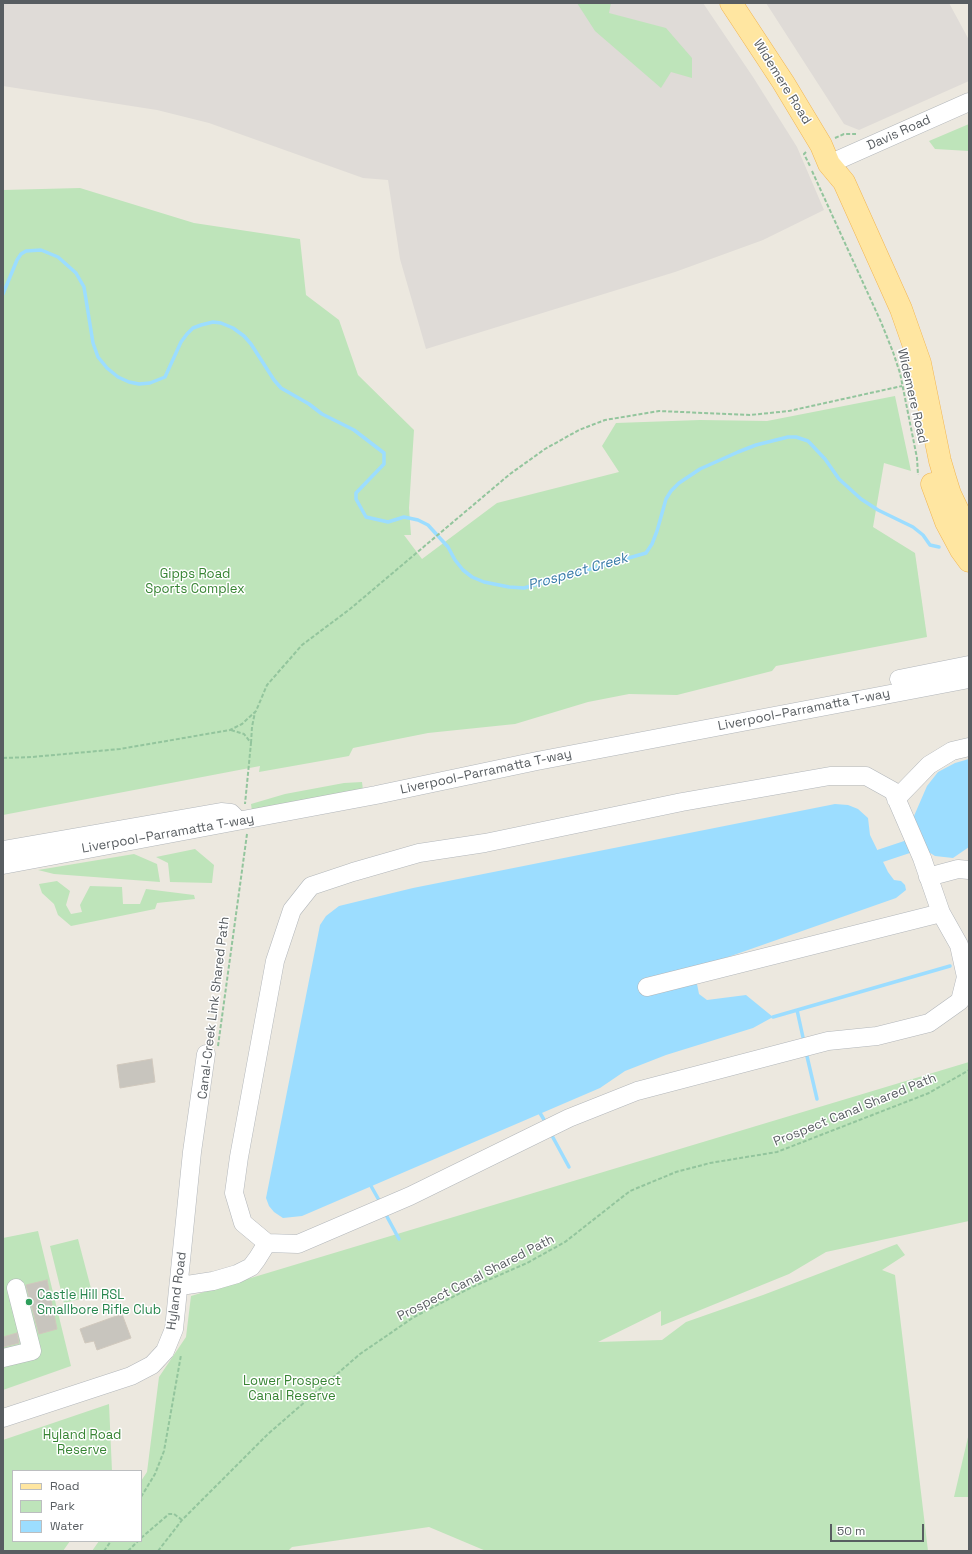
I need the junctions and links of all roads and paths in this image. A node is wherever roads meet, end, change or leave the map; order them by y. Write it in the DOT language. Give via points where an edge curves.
graph roads {
  1 [pos="731,3"];
  2 [pos="969,102"];
  3 [pos="829,164"];
  4 [pos="821,191"];
  5 [pos="902,386"];
  6 [pos="932,479"];
  7 [pos="969,534"];
  8 [pos="969,561"];
  9 [pos="969,665"];
  10 [pos="969,678"];
  11 [pos="256,711"];
  12 [pos="230,730"];
  13 [pos="251,743"];
  14 [pos="969,747"];
  15 [pos="3,758"];
  16 [pos="376,795"];
  17 [pos="896,799"];
  18 [pos="245,803"];
  19 [pos="241,826"];
  20 [pos="3,850"];
  21 [pos="3,865"];
  22 [pos="968,869"];
  23 [pos="928,877"];
  24 [pos="940,913"];
  25 [pos="647,987"];
  26 [pos="212,1052"];
  27 [pos="969,1070"];
  28 [pos="268,1243"];
  29 [pos="180,1283"];
  30 [pos="16,1288"];
  31 [pos="181,1352"];
  32 [pos="3,1358"];
  33 [pos="3,1418"];
  34 [pos="142,1495"];
  35 [pos="182,1520"];
  36 [pos="142,1537"];
  37 [pos="110,1542"];
  38 [pos="137,1542"];
  39 [pos="104,1551"];
  40 [pos="128,1551"];
  41 [pos="158,1551"];
  1 -- 3 [label="main road, Widemere Road" via="783,82 821,145"];
  2 -- 3 [label="street, Davis Road"];
  3 -- 6 [label="main road, Widemere Road" via="831,187 901,347 909,372"];
  4 -- 5 [label="path" via="881,322 900,373"];
  5 -- 6 [label="path" via="917,458"];
  5 -- 11 [label="path" via="789,411 750,415 660,411 605,420 579,430 510,474 350,609 302,645 267,685"];
  6 -- 7 [label="main road, Widemere Road" via="950,494"];
  6 -- 8 [label="main road, Widemere Road" via="946,522"];
  9 -- 16 [label="street" via="396,779 382,784 376,789"];
  10 -- 16 [label="street, Liverpool–Parramatta T-way" via="537,761"];
  11 -- 12 [label="path" via="242,724"];
  11 -- 13 [label="path"];
  12 -- 13 [label="path" via="244,734"];
  12 -- 15 [label="path" via="120,748"];
  13 -- 18 [label="path"];
  14 -- 17 [label="street" via="952,751 929,765"];
  16 -- 19 [label="street, Liverpool–Parramatta T-way"];
  17 -- 23 [label="street"];
  17 -- 28 [label="street" via="892,791 866,776 830,776 682,802 485,843 419,854 311,886 292,910 275,961 238,1157 234,1193 243,1223"];
  19 -- 20 [label="street" via="232,813 221,812"];
  19 -- 21 [label="street, Liverpool–Parramatta T-way"];
  19 -- 26 [label="path, Canal-Creek Link Shared Path"];
  22 -- 23 [label="street" via="958,868"];
  23 -- 24 [label="street"];
  24 -- 25 [label="street"];
  24 -- 28 [label="street" via="959,945 966,977 960,1001 929,1023 877,1036 828,1041 636,1091 569,1118 410,1196 298,1244"];
  26 -- 29 [label="street, Hyland Road" via="192,1152"];
  27 -- 35 [label="path, Prospect Canal Shared Path" via="929,1093 777,1152 710,1163 676,1172 630,1191 565,1242 414,1317 360,1354 268,1434"];
  28 -- 29 [label="street" via="251,1267 238,1274 213,1281"];
  29 -- 33 [label="street, Hyland Road" via="174,1329 165,1351 152,1365 131,1376"];
  30 -- 32 [label="street" via="32,1351"];
  31 -- 34 [label="path" via="164,1451 155,1474"];
  35 -- 36 [label="path" via="174,1514 168,1514"];
  35 -- 41 [label="path, Prospect Canal Shared Path"];
  37 -- 39 [label="path"];
  38 -- 40 [label="path"];
}
